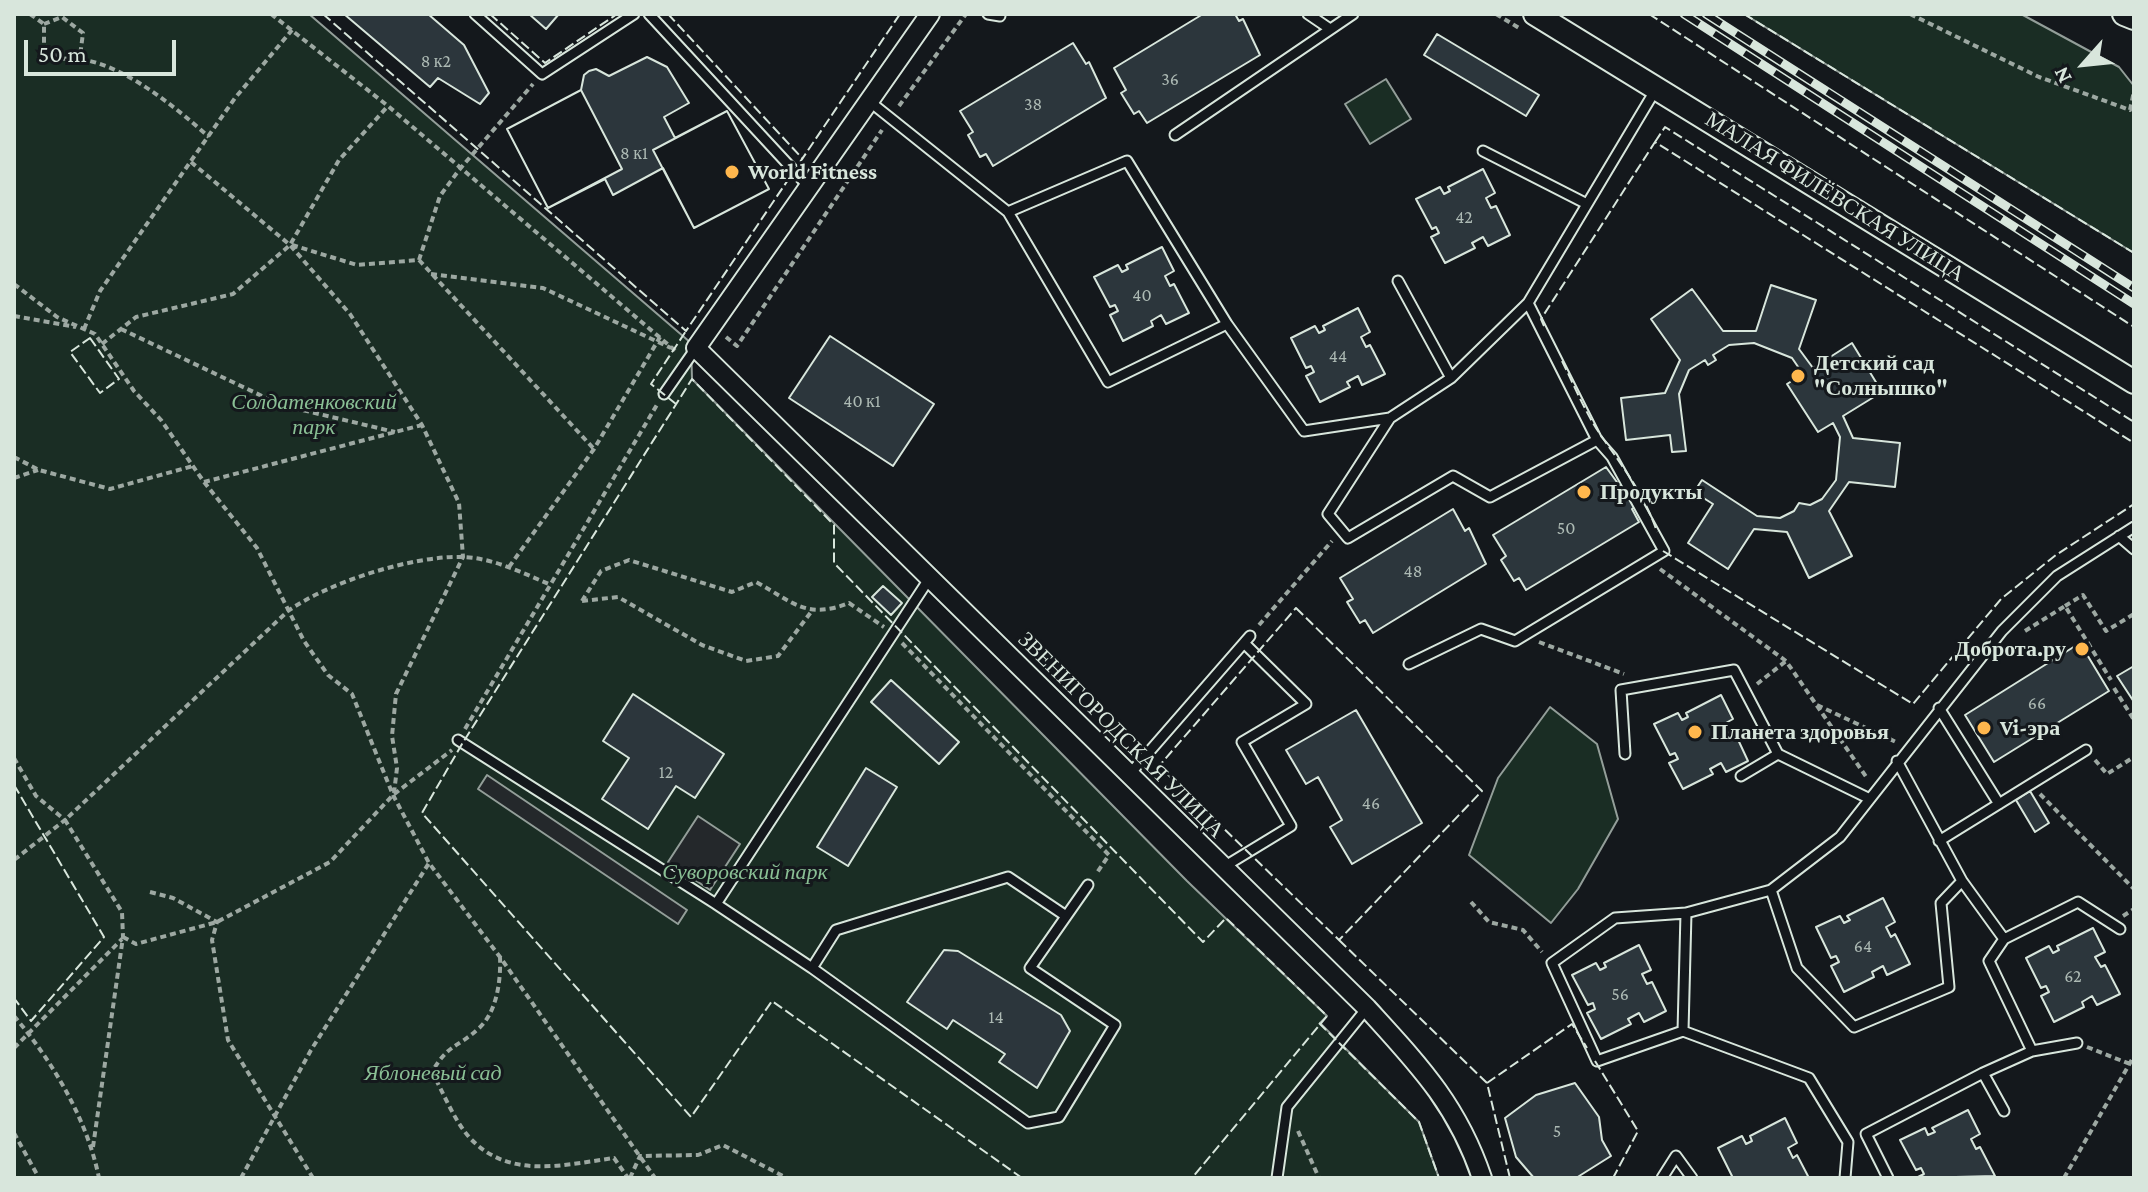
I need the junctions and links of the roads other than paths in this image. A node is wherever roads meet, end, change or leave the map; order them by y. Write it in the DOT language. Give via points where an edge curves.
graph roads {
  1 [pos="475,14"];
  2 [pos="634,14"];
  3 [pos="649,14"];
  4 [pos="930,14"];
  5 [pos="988,14"];
  6 [pos="1308,14"];
  7 [pos="1353,14"];
  8 [pos="1535,14"];
  9 [pos="2124,14"];
  10 [pos="1000,16"];
  11 [pos="2134,18"];
  12 [pos="1330,29"];
  13 [pos="1658,87"];
  14 [pos="869,101"];
  15 [pos="1175,135"];
  16 [pos="1483,151"];
  17 [pos="809,187"];
  18 [pos="1587,204"];
  19 [pos="1008,212"];
  20 [pos="1398,281"];
  21 [pos="1528,303"];
  22 [pos="1227,324"];
  23 [pos="692,355"];
  24 [pos="1451,378"];
  25 [pos="2134,382"];
  26 [pos="664,394"];
  27 [pos="1390,418"];
  28 [pos="1597,440"];
  29 [pos="2134,527"];
  30 [pos="2119,536"];
  31 [pos="2134,549"];
  32 [pos="929,579"];
  33 [pos="1409,664"];
  34 [pos="1939,708"];
  35 [pos="458,740"];
  36 [pos="2086,750"];
  37 [pos="1625,754"];
  38 [pos="1778,754"];
  39 [pos="1897,761"];
  40 [pos="1128,776"];
  41 [pos="1741,776"];
  42 [pos="1868,798"];
  43 [pos="1999,804"];
  44 [pos="1939,841"];
  45 [pos="1222,868"];
  46 [pos="1962,881"];
  47 [pos="1088,885"];
  48 [pos="1771,890"];
  49 [pos="716,904"];
  50 [pos="1686,913"];
  51 [pos="1066,916"];
  52 [pos="2120,929"];
  53 [pos="2004,939"];
  54 [pos="812,968"];
  55 [pos="1367,1008"];
  56 [pos="1683,1031"];
  57 [pos="2077,1043"];
  58 [pos="2032,1051"];
  59 [pos="1983,1073"];
  60 [pos="2004,1111"];
  61 [pos="1866,1134"];
  62 [pos="1848,1142"];
  63 [pos="1277,1178"];
  64 [pos="1482,1178"];
  65 [pos="1662,1178"];
  66 [pos="1692,1178"];
  67 [pos="1845,1178"];
  68 [pos="1888,1178"];
  1 -- 2 [label="lane" via="542,74"];
  3 -- 17 [label="lane"];
  4 -- 14 [label="street"];
  5 -- 10 [label="lane"];
  6 -- 12 [label="lane"];
  7 -- 12 [label="lane"];
  8 -- 13 [label="street, МАЛАЯ ФИЛЁВСКАЯ УЛИЦА"];
  9 -- 11 [label="street"];
  12 -- 15 [label="lane"];
  13 -- 18 [label="lane"];
  13 -- 25 [label="street, МАЛАЯ ФИЛЁВСКАЯ УЛИЦА"];
  14 -- 17 [label="street"];
  14 -- 19 [label="lane"];
  16 -- 18 [label="lane"];
  17 -- 23 [label="street"];
  18 -- 21 [label="lane"];
  19 -- 22 [label="lane" via="1127,161"];
  19 -- 22 [label="lane" via="1108,382"];
  20 -- 24 [label="lane"];
  21 -- 24 [label="lane"];
  21 -- 28 [label="lane"];
  22 -- 27 [label="lane" via="1304,431"];
  23 -- 26 [label="lane"];
  23 -- 32 [label="street, ЗВЕНИГОРОДСКАЯ УЛИЦА"];
  24 -- 27 [label="lane"];
  27 -- 28 [label="lane" via="1328,514 1348,538 1453,476 1490,497"];
  28 -- 33 [label="lane" via="1612,457 1664,551 1515,641 1481,629"];
  29 -- 30 [label="lane"];
  30 -- 31 [label="lane"];
  30 -- 34 [label="lane" via="2057,576 2002,631"];
  32 -- 40 [label="street, ЗВЕНИГОРОДСКАЯ УЛИЦА"];
  32 -- 49 [label="lane"];
  34 -- 39 [label="lane"];
  34 -- 43 [label="lane"];
  35 -- 49 [label="lane"];
  36 -- 43 [label="lane"];
  37 -- 38 [label="lane" via="1621,690 1734,670"];
  38 -- 41 [label="lane"];
  38 -- 42 [label="lane"];
  39 -- 42 [label="lane"];
  39 -- 44 [label="lane"];
  40 -- 45 [label="street, ЗВЕНИГОРОДСКАЯ УЛИЦА"];
  40 -- 45 [label="lane" via="1247,639 1306,704 1242,742 1291,826"];
  42 -- 48 [label="lane" via="1840,837"];
  43 -- 44 [label="lane"];
  44 -- 46 [label="lane"];
  45 -- 55 [label="street, ЗВЕНИГОРОДСКАЯ УЛИЦА"];
  46 -- 48 [label="lane" via="1941,903 1949,987 1854,1027 1797,968"];
  46 -- 53 [label="lane"];
  47 -- 51 [label="lane"];
  48 -- 50 [label="lane"];
  49 -- 54 [label="lane"];
  50 -- 56 [label="lane"];
  50 -- 56 [label="lane" via="1615,918 1552,963 1597,1061"];
  51 -- 54 [label="lane" via="1008,877 836,930"];
  51 -- 54 [label="lane" via="1030,968 1115,1025 1059,1117 1028,1123"];
  52 -- 53 [label="lane" via="2078,902"];
  53 -- 58 [label="lane" via="1989,961"];
  55 -- 63 [label="lane" via="1287,1107"];
  55 -- 64 [label="street, ЗВЕНИГОРОДСКАЯ УЛИЦА" via="1435,1084 1459,1123"];
  56 -- 62 [label="lane" via="1809,1078"];
  57 -- 58 [label="lane"];
  58 -- 59 [label="lane"];
  59 -- 60 [label="lane"];
  59 -- 61 [label="lane"];
  61 -- 62 [label="lane"];
  61 -- 68 [label="lane"];
  62 -- 67 [label="lane"];
  65 -- 66 [label="lane" via="1676,1156"];
}
